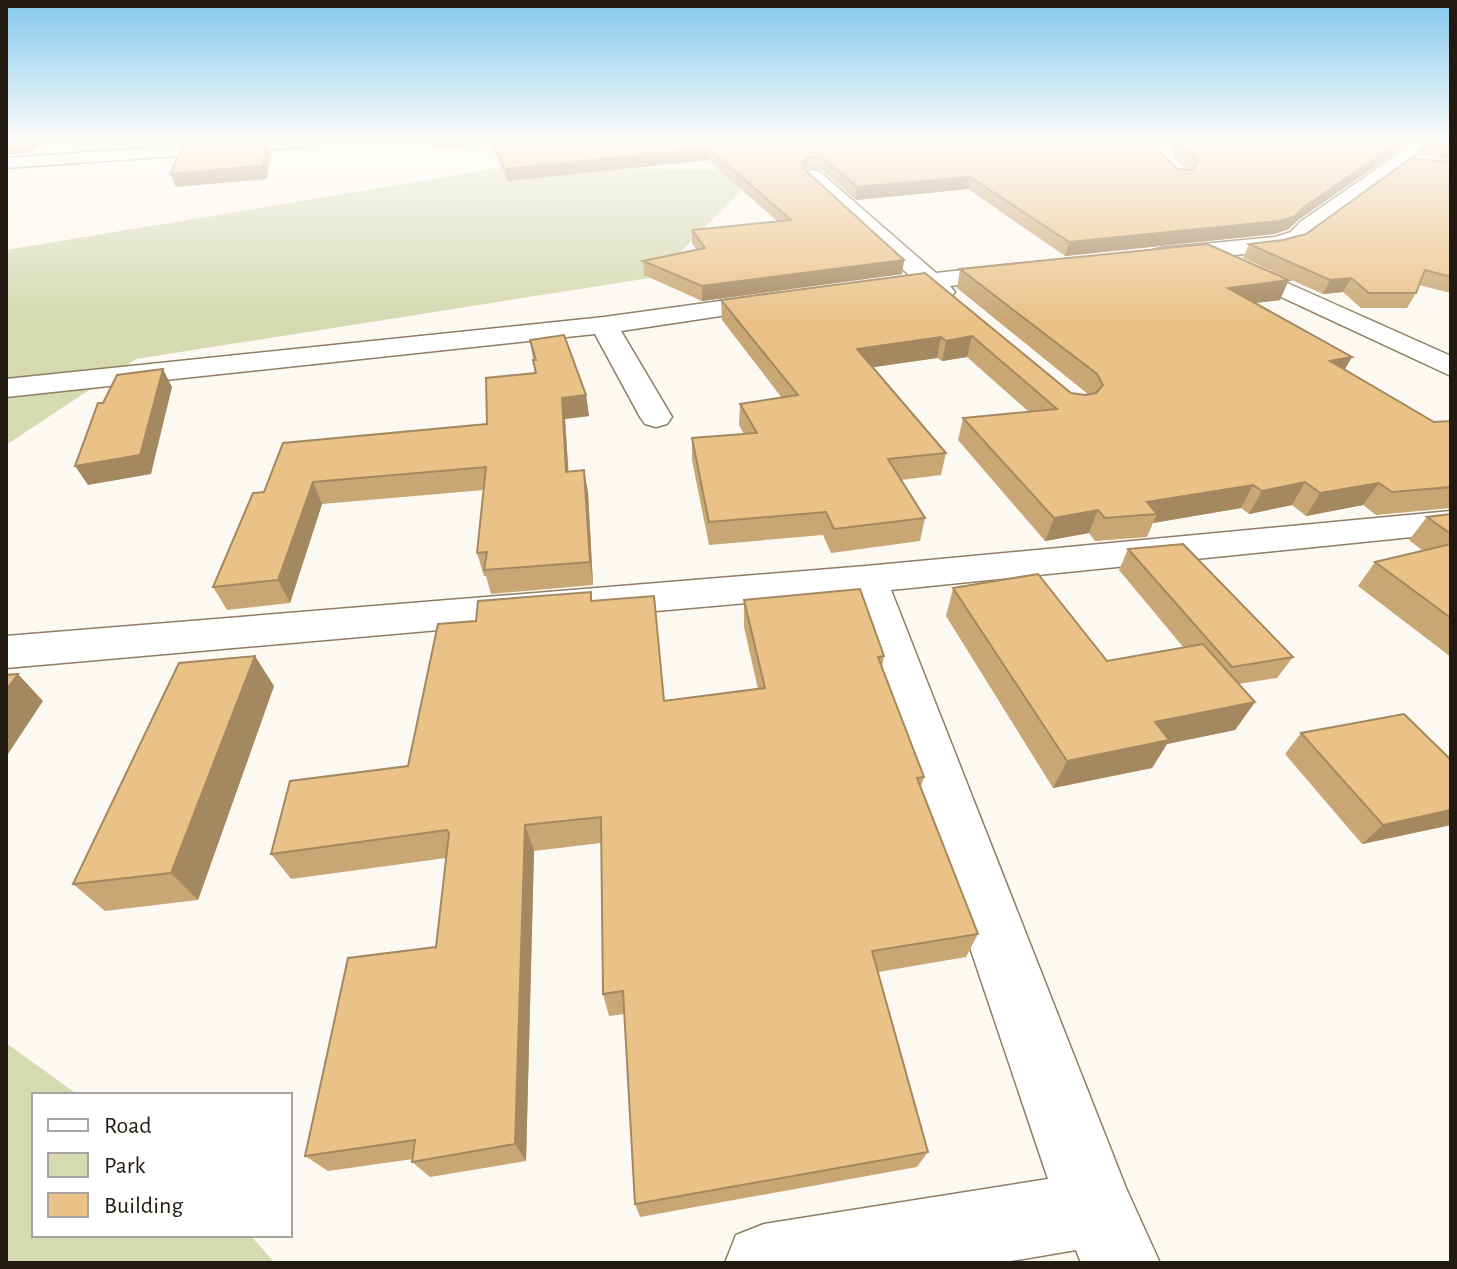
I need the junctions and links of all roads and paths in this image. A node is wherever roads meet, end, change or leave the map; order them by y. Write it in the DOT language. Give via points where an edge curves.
graph roads {
  1 [pos="840,200"];
  2 [pos="1348,200"];
  3 [pos="1204,252"];
  4 [pos="1143,257"];
  5 [pos="1035,269"];
  6 [pos="928,281"];
  7 [pos="851,291"];
  8 [pos="804,297"];
  9 [pos="962,309"];
  10 [pos="604,325"];
  11 [pos="1451,367"];
  12 [pos="6,388"];
  13 [pos="656,417"];
  14 [pos="1451,522"];
  15 [pos="866,579"];
  16 [pos="6,652"];
  17 [pos="1108,1236"];
  18 [pos="764,1263"];
  1 -- 6 [label="street"];
  2 -- 3 [label="street" via="1299,237"];
  3 -- 4 [label="street"];
  3 -- 11 [label="street"];
  5 -- 6 [label="street"];
  6 -- 7 [label="street"];
  6 -- 9 [label="street"];
  8 -- 10 [label="street"];
  10 -- 12 [label="street"];
  10 -- 13 [label="street"];
  14 -- 15 [label="street"];
  15 -- 16 [label="street"];
  15 -- 17 [label="street"];
  17 -- 18 [label="street"];
}
